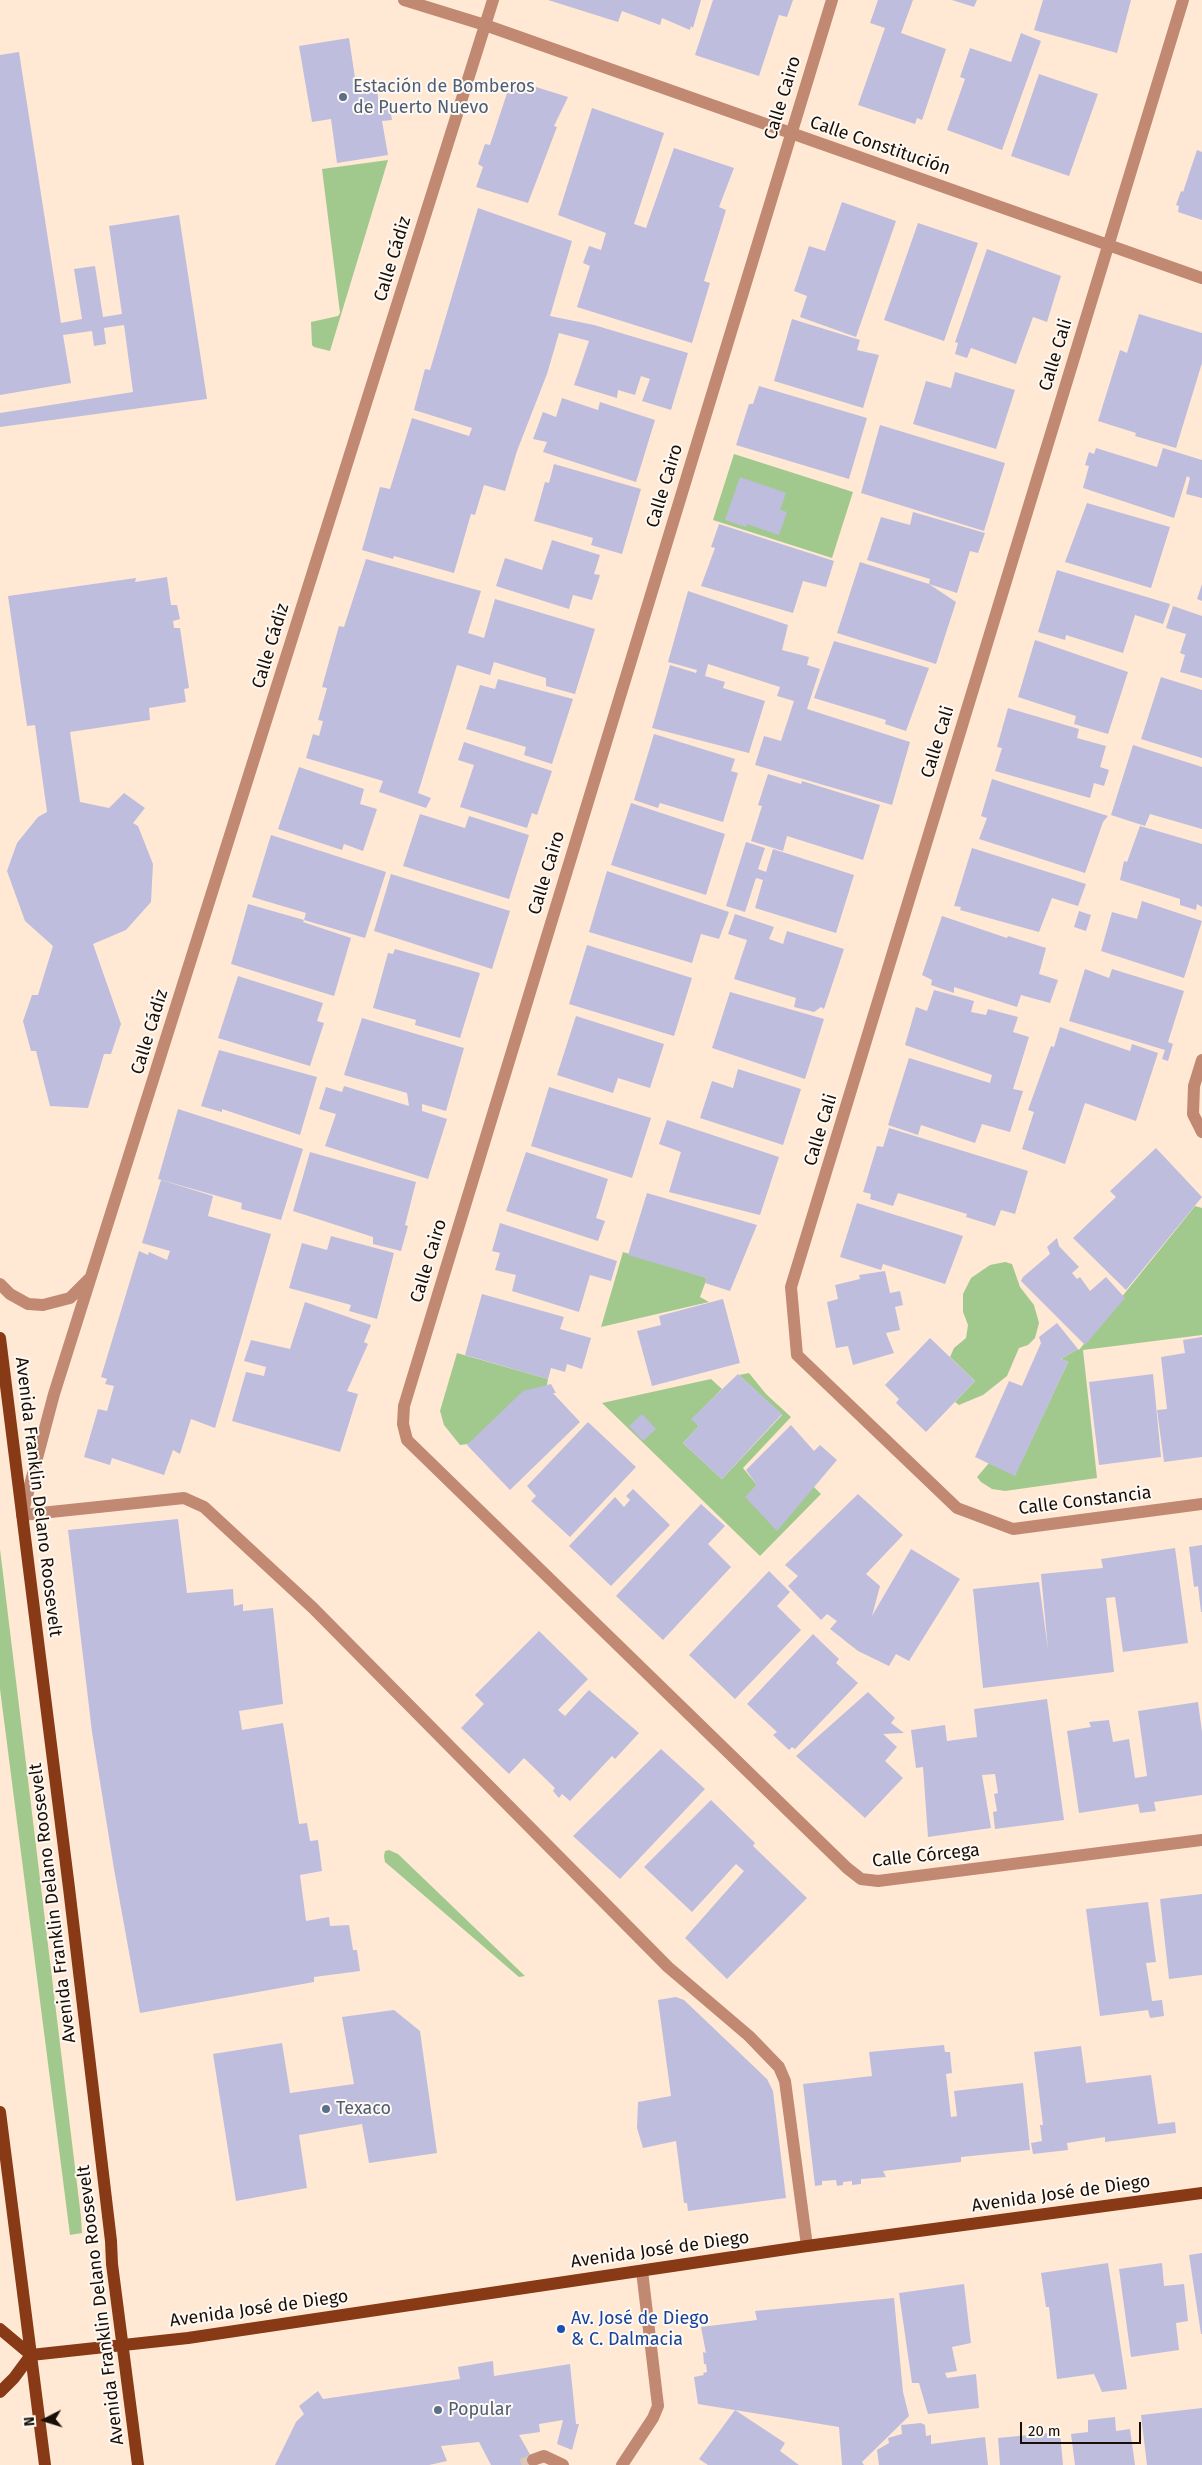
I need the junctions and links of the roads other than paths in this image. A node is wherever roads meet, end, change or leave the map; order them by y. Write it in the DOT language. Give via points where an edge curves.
graph roads {
  1 [pos="404,0"];
  2 [pos="493,0"];
  3 [pos="832,0"];
  4 [pos="1184,0"];
  5 [pos="485,26"];
  6 [pos="790,133"];
  7 [pos="1107,245"];
  8 [pos="1202,278"];
  9 [pos="1202,1060"];
  10 [pos="1202,1132"];
  11 [pos="92,1276"];
  12 [pos="0,1284"];
  13 [pos="0,1338"];
  14 [pos="905,1458"];
  15 [pos="1202,1504"];
  16 [pos="22,1515"];
  17 [pos="645,1671"];
  18 [pos="1202,1840"];
  19 [pos="0,2112"];
  20 [pos="1202,2193"];
  21 [pos="807,2246"];
  22 [pos="642,2271"];
  23 [pos="0,2330"];
  24 [pos="124,2346"];
  25 [pos="31,2355"];
  26 [pos="0,2392"];
  27 [pos="533,2460"];
  28 [pos="45,2465"];
  29 [pos="138,2465"];
  30 [pos="563,2465"];
  31 [pos="622,2465"];
  1 -- 5 [label="street, Calle Constitución"];
  2 -- 5 [label="street, Calle Cádiz"];
  3 -- 6 [label="street, Calle Cairo"];
  4 -- 7 [label="street, Calle Cali"];
  5 -- 6 [label="street, Calle Constitución"];
  5 -- 11 [label="street, Calle Cádiz"];
  6 -- 7 [label="street, Calle Constitución"];
  6 -- 17 [label="street, Calle Cairo" via="404,1406 403,1424 407,1440"];
  7 -- 8 [label="street, Calle Constitución"];
  7 -- 14 [label="street, Calle Cali" via="791,1287 797,1355"];
  9 -- 10 [label="street" via="1194,1086 1193,1114"];
  11 -- 12 [label="street, Calle Cádiz" via="70,1298 43,1305 28,1304"];
  11 -- 16 [label="street, Calle Cádiz" via="54,1394"];
  13 -- 16 [label="main road, Avenida Franklin Delano Roosevelt"];
  14 -- 15 [label="street, Calle Constancia" via="957,1508 1013,1529"];
  16 -- 21 [label="street" via="184,1498 204,1507 313,1608 668,1967 749,2036 779,2067 785,2081"];
  16 -- 24 [label="main road, Avenida Franklin Delano Roosevelt"];
  17 -- 18 [label="street, Calle Córcega" via="861,1879 878,1881"];
  19 -- 25 [label="main road"];
  20 -- 21 [label="main road, Avenida José de Diego"];
  21 -- 22 [label="main road, Avenida José de Diego"];
  22 -- 24 [label="main road, Avenida José de Diego"];
  22 -- 31 [label="street" via="658,2406"];
  23 -- 25 [label="main road"];
  24 -- 25 [label="main road, Avenida José de Diego"];
  24 -- 29 [label="main road, Avenida Franklin Delano Roosevelt"];
  25 -- 26 [label="main road"];
  25 -- 28 [label="main road"];
  27 -- 30 [label="street" via="544,2456"];
}
